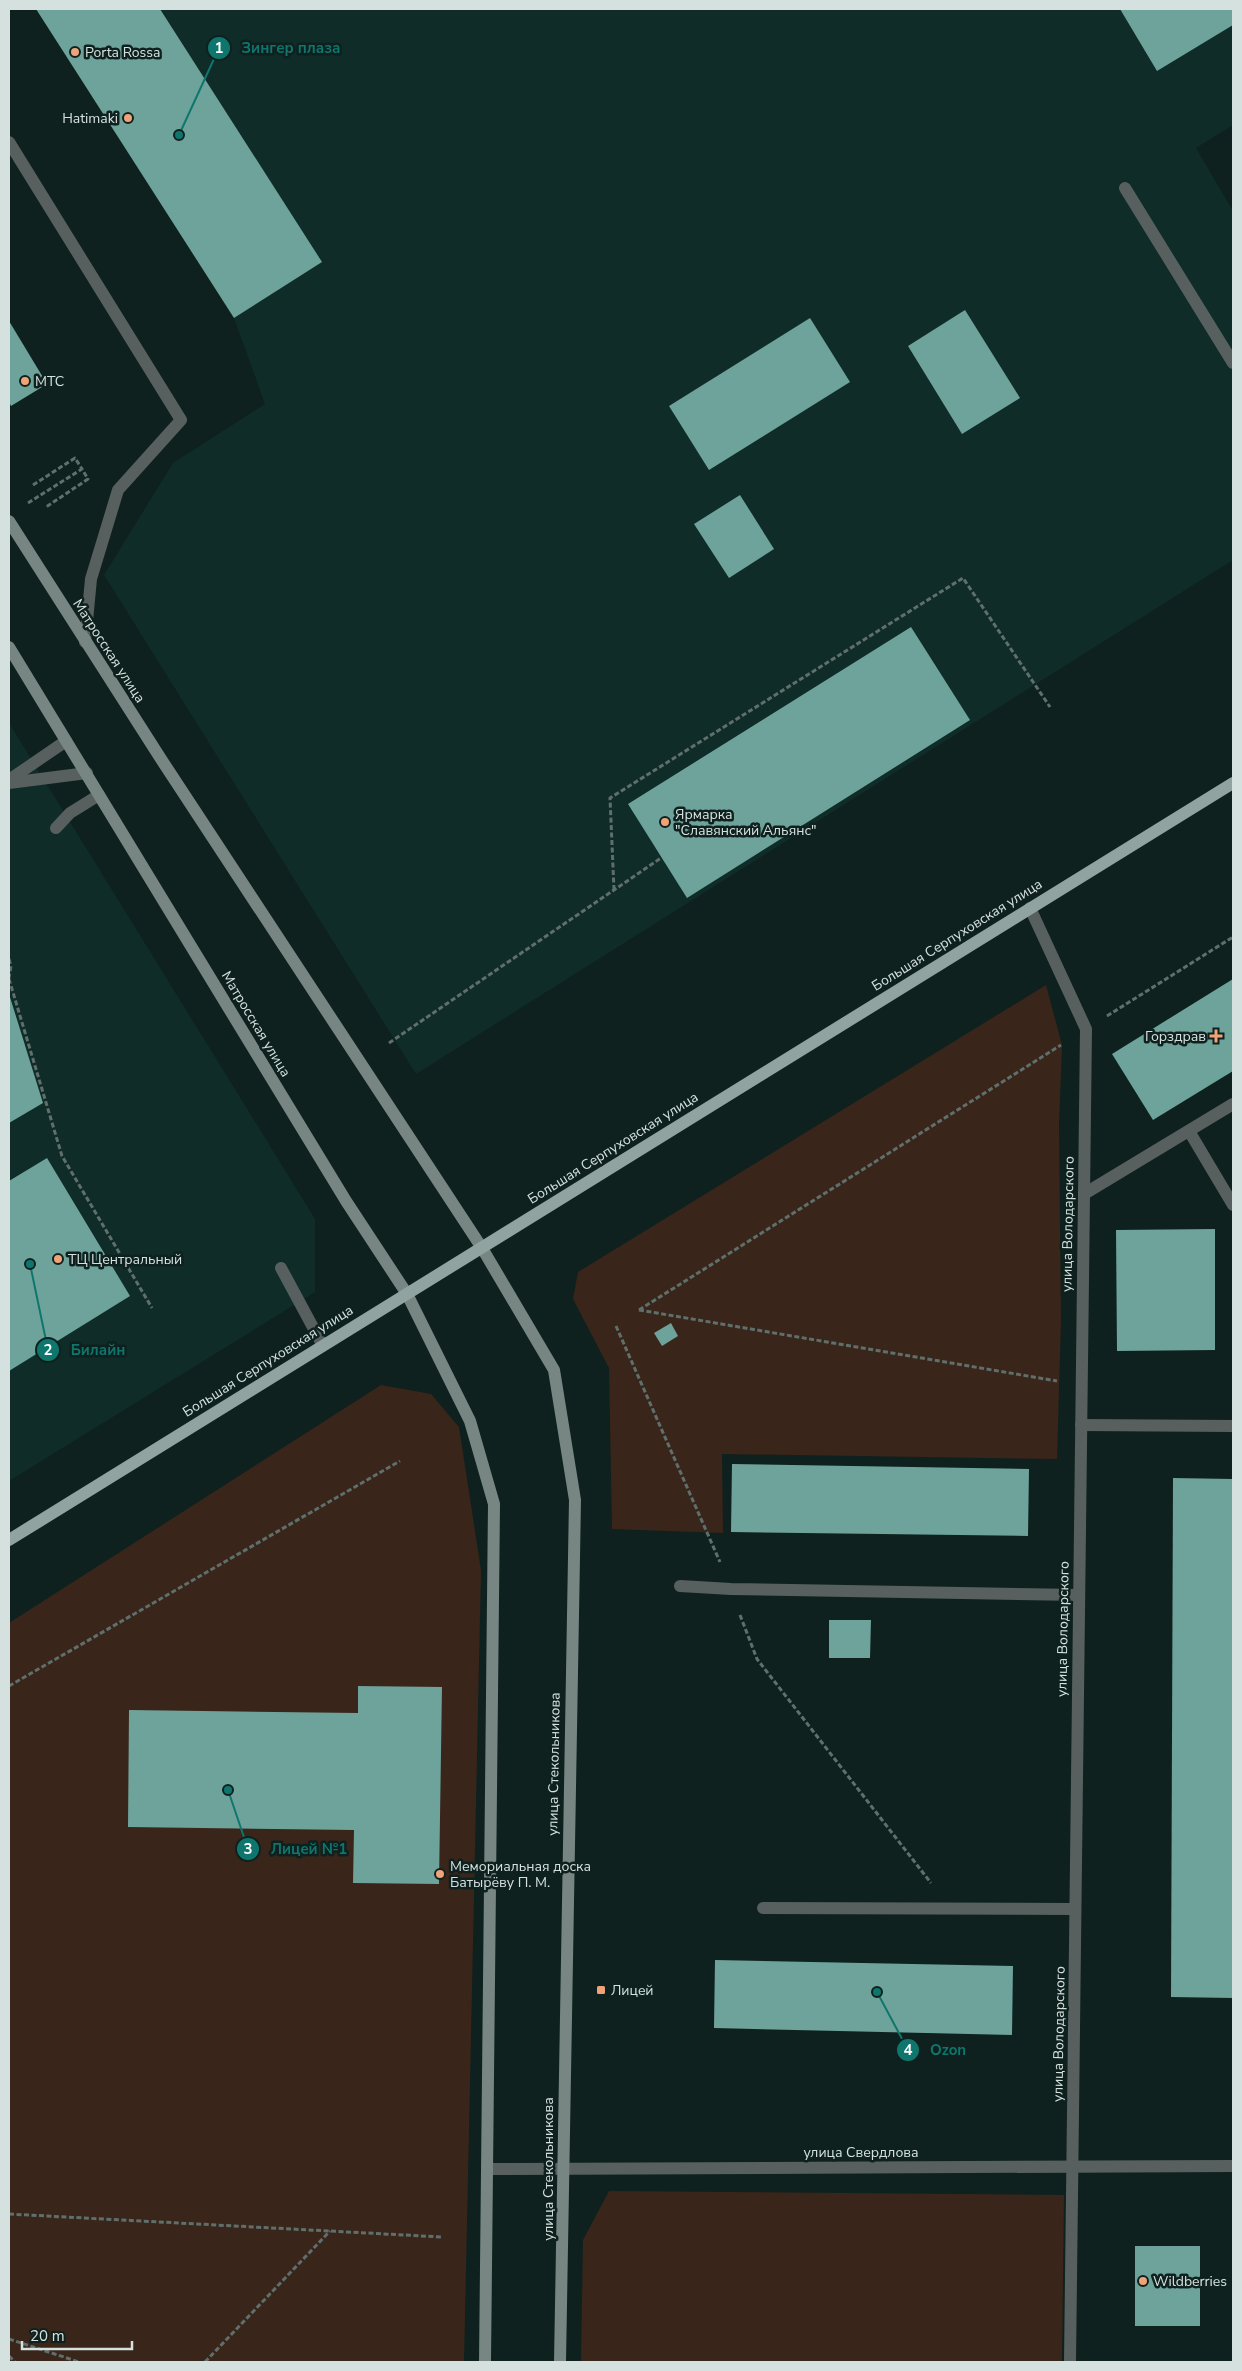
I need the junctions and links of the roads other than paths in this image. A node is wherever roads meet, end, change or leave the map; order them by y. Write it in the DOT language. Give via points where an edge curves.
graph roads {
  1 [pos="9,142"];
  2 [pos="1125,188"];
  3 [pos="1233,363"];
  4 [pos="9,521"];
  5 [pos="85,642"];
  6 [pos="9,647"];
  7 [pos="66,740"];
  8 [pos="86,773"];
  9 [pos="9,782"];
  10 [pos="1233,782"];
  11 [pos="99,795"];
  12 [pos="56,828"];
  13 [pos="1030,908"];
  14 [pos="1233,1104"];
  15 [pos="1189,1131"];
  16 [pos="1084,1194"];
  17 [pos="1233,1204"];
  18 [pos="482,1248"];
  19 [pos="281,1268"];
  20 [pos="408,1294"];
  21 [pos="322,1344"];
  22 [pos="1081,1425"];
  23 [pos="1233,1426"];
  24 [pos="9,1540"];
  25 [pos="680,1586"];
  26 [pos="1079,1595"];
  27 [pos="763,1908"];
  28 [pos="1075,1909"];
  29 [pos="1072,2166"];
  30 [pos="1233,2166"];
  31 [pos="489,2169"];
  32 [pos="564,2169"];
  33 [pos="485,2362"];
  34 [pos="560,2362"];
  35 [pos="1070,2362"];
  1 -- 5 [label="street" via="181,420 118,490 90,579"];
  2 -- 3 [label="street"];
  4 -- 5 [label="main road, Матросская улица"];
  5 -- 18 [label="main road, Матросская улица"];
  6 -- 7 [label="main road, Матросская улица"];
  7 -- 8 [label="main road, Матросская улица"];
  7 -- 9 [label="street"];
  8 -- 9 [label="street"];
  8 -- 11 [label="main road, Матросская улица"];
  10 -- 13 [label="main road, Большая Серпуховская улица"];
  11 -- 12 [label="street" via="70,813"];
  11 -- 20 [label="main road, Матросская улица" via="346,1201"];
  13 -- 16 [label="street, улица Володарского" via="1086,1029"];
  13 -- 18 [label="main road, Большая Серпуховская улица"];
  14 -- 15 [label="street"];
  15 -- 16 [label="street"];
  15 -- 17 [label="street"];
  16 -- 22 [label="street, улица Володарского"];
  18 -- 20 [label="main road, Большая Серпуховская улица"];
  18 -- 32 [label="main road, улица Стекольникова" via="554,1370 575,1500"];
  19 -- 21 [label="street"];
  20 -- 21 [label="main road, Большая Серпуховская улица"];
  20 -- 31 [label="main road, Матросская улица" via="470,1421 494,1504"];
  21 -- 24 [label="main road, Большая Серпуховская улица"];
  22 -- 23 [label="street"];
  22 -- 26 [label="street, улица Володарского"];
  25 -- 26 [label="street" via="731,1590"];
  26 -- 28 [label="street, улица Володарского"];
  27 -- 28 [label="street"];
  28 -- 29 [label="street, улица Володарского"];
  29 -- 30 [label="street, улица Свердлова"];
  29 -- 32 [label="street, улица Свердлова"];
  29 -- 35 [label="street, улица Володарского"];
  31 -- 32 [label="street, улица Свердлова"];
  31 -- 33 [label="main road"];
  32 -- 34 [label="main road, улица Стекольникова"];
}
